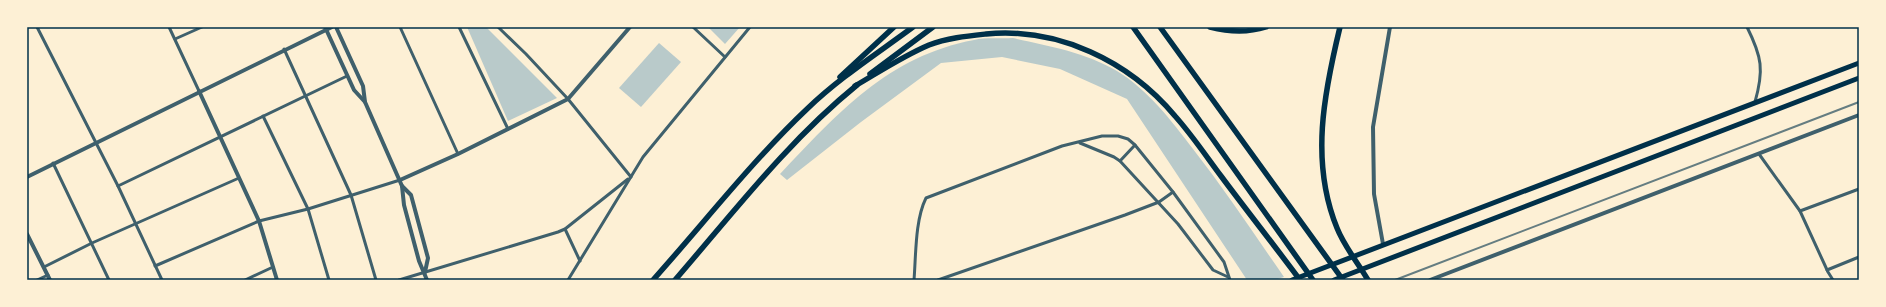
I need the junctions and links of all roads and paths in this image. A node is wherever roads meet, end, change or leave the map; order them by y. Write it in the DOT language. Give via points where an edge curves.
graph roads {
  1 [pos="37,27"];
  2 [pos="169,27"];
  3 [pos="202,27"];
  4 [pos="332,27"];
  5 [pos="336,27"];
  6 [pos="400,27"];
  7 [pos="459,27"];
  8 [pos="498,27"];
  9 [pos="630,27"];
  10 [pos="693,27"];
  11 [pos="750,27"];
  12 [pos="894,27"];
  13 [pos="913,27"];
  14 [pos="933,27"];
  15 [pos="1133,27"];
  16 [pos="1160,27"];
  17 [pos="1210,27"];
  18 [pos="1266,27"];
  19 [pos="1340,27"];
  20 [pos="1390,27"];
  21 [pos="1747,27"];
  22 [pos="325,28"];
  23 [pos="175,39"];
  24 [pos="284,49"];
  25 [pos="725,57"];
  26 [pos="1859,63"];
  27 [pos="347,76"];
  28 [pos="1859,78"];
  29 [pos="855,86"];
  30 [pos="199,91"];
  31 [pos="306,97"];
  32 [pos="568,99"];
  33 [pos="365,102"];
  34 [pos="1756,102"];
  35 [pos="808,108"];
  36 [pos="1859,115"];
  37 [pos="263,116"];
  38 [pos="508,129"];
  39 [pos="220,137"];
  40 [pos="1079,142"];
  41 [pos="96,143"];
  42 [pos="1135,145"];
  43 [pos="458,154"];
  44 [pos="1759,154"];
  45 [pos="1120,161"];
  46 [pos="54,163"];
  47 [pos="27,176"];
  48 [pos="631,177"];
  49 [pos="239,178"];
  50 [pos="400,180"];
  51 [pos="118,186"];
  52 [pos="402,186"];
  53 [pos="1859,189"];
  54 [pos="1173,192"];
  55 [pos="351,195"];
  56 [pos="1159,202"];
  57 [pos="308,209"];
  58 [pos="1800,212"];
  59 [pos="259,221"];
  60 [pos="136,224"];
  61 [pos="566,229"];
  62 [pos="27,234"];
  63 [pos="92,244"];
  64 [pos="1383,244"];
  65 [pos="1859,257"];
  66 [pos="580,262"];
  67 [pos="155,266"];
  68 [pos="44,267"];
  69 [pos="273,267"];
  70 [pos="1827,270"];
  71 [pos="425,272"];
  72 [pos="48,275"];
  73 [pos="1229,278"];
  74 [pos="1437,279"];
  75 [pos="37,280"];
  76 [pos="50,280"];
  77 [pos="109,280"];
  78 [pos="162,280"];
  79 [pos="245,280"];
  80 [pos="277,280"];
  81 [pos="329,280"];
  82 [pos="376,280"];
  83 [pos="399,280"];
  84 [pos="427,280"];
  85 [pos="568,280"];
  86 [pos="653,280"];
  87 [pos="675,280"];
  88 [pos="914,280"];
  89 [pos="938,280"];
  90 [pos="1292,280"];
  91 [pos="1300,280"];
  92 [pos="1313,280"];
  93 [pos="1334,280"];
  94 [pos="1342,280"];
  95 [pos="1368,280"];
  96 [pos="1430,280"];
  97 [pos="1833,280"];
  1 -- 41 [label="street"];
  2 -- 23 [label="street"];
  3 -- 23 [label="street"];
  4 -- 22 [label="street"];
  5 -- 33 [label="street" via="363,86"];
  6 -- 43 [label="street"];
  7 -- 38 [label="street"];
  8 -- 32 [label="street"];
  9 -- 32 [label="street"];
  10 -- 25 [label="street"];
  11 -- 25 [label="street"];
  12 -- 35 [label="highway"];
  13 -- 35 [label="highway"];
  14 -- 29 [label="highway"];
  15 -- 92 [label="highway"];
  16 -- 94 [label="highway"];
  17 -- 18 [label="highway" via="1227,32"];
  19 -- 95 [label="highway" via="1324,99 1321,132 1322,166 1326,195 1337,228"];
  20 -- 64 [label="street" via="1373,127 1374,194"];
  21 -- 34 [label="street" via="1762,68"];
  22 -- 24 [label="street"];
  22 -- 27 [label="street"];
  23 -- 30 [label="street"];
  24 -- 30 [label="street"];
  24 -- 31 [label="street"];
  25 -- 48 [label="street" via="643,157"];
  26 -- 34 [label="highway"];
  27 -- 31 [label="street"];
  27 -- 33 [label="street" via="354,90"];
  28 -- 93 [label="highway"];
  29 -- 87 [label="highway" via="821,116 775,164"];
  29 -- 91 [label="highway" via="930,45 962,36 1030,34 1070,43 1102,57 1129,73 1170,110"];
  30 -- 39 [label="street"];
  30 -- 41 [label="street"];
  31 -- 37 [label="street"];
  31 -- 55 [label="street"];
  32 -- 38 [label="street"];
  32 -- 48 [label="street"];
  33 -- 50 [label="street"];
  34 -- 64 [label="highway"];
  35 -- 86 [label="highway"];
  36 -- 44 [label="street"];
  37 -- 39 [label="street"];
  37 -- 57 [label="street"];
  38 -- 43 [label="street"];
  39 -- 49 [label="street"];
  39 -- 51 [label="street"];
  40 -- 42 [label="street" via="1102,136 1118,136 1128,139"];
  40 -- 45 [label="street"];
  40 -- 88 [label="street" via="1062,146 926,198 919,219"];
  41 -- 46 [label="street"];
  41 -- 51 [label="street"];
  42 -- 45 [label="street"];
  42 -- 54 [label="street"];
  43 -- 50 [label="street"];
  44 -- 58 [label="street"];
  44 -- 74 [label="street"];
  45 -- 56 [label="street"];
  46 -- 47 [label="street"];
  46 -- 63 [label="street"];
  48 -- 61 [label="street"];
  48 -- 66 [label="street"];
  49 -- 59 [label="street"];
  49 -- 60 [label="street"];
  50 -- 52 [label="street"];
  50 -- 55 [label="street"];
  51 -- 60 [label="street"];
  52 -- 71 [label="street" via="404,205 419,261"];
  52 -- 71 [label="street" via="410,195 428,258"];
  53 -- 58 [label="street"];
  54 -- 56 [label="street"];
  54 -- 73 [label="street" via="1224,262"];
  55 -- 57 [label="street"];
  55 -- 82 [label="street"];
  56 -- 73 [label="street" via="1213,270"];
  56 -- 89 [label="street"];
  57 -- 59 [label="street"];
  57 -- 81 [label="street"];
  58 -- 70 [label="street"];
  59 -- 67 [label="street"];
  59 -- 69 [label="street"];
  60 -- 63 [label="street"];
  60 -- 67 [label="street"];
  61 -- 66 [label="street"];
  61 -- 71 [label="street"];
  62 -- 68 [label="street"];
  63 -- 68 [label="street"];
  63 -- 77 [label="street"];
  64 -- 90 [label="highway"];
  65 -- 70 [label="street"];
  66 -- 85 [label="street"];
  67 -- 78 [label="street"];
  68 -- 72 [label="street"];
  69 -- 79 [label="street"];
  69 -- 80 [label="street"];
  70 -- 97 [label="street"];
  71 -- 83 [label="street"];
  71 -- 84 [label="street"];
  72 -- 75 [label="street"];
  72 -- 76 [label="street"];
  74 -- 96 [label="street"];
}
